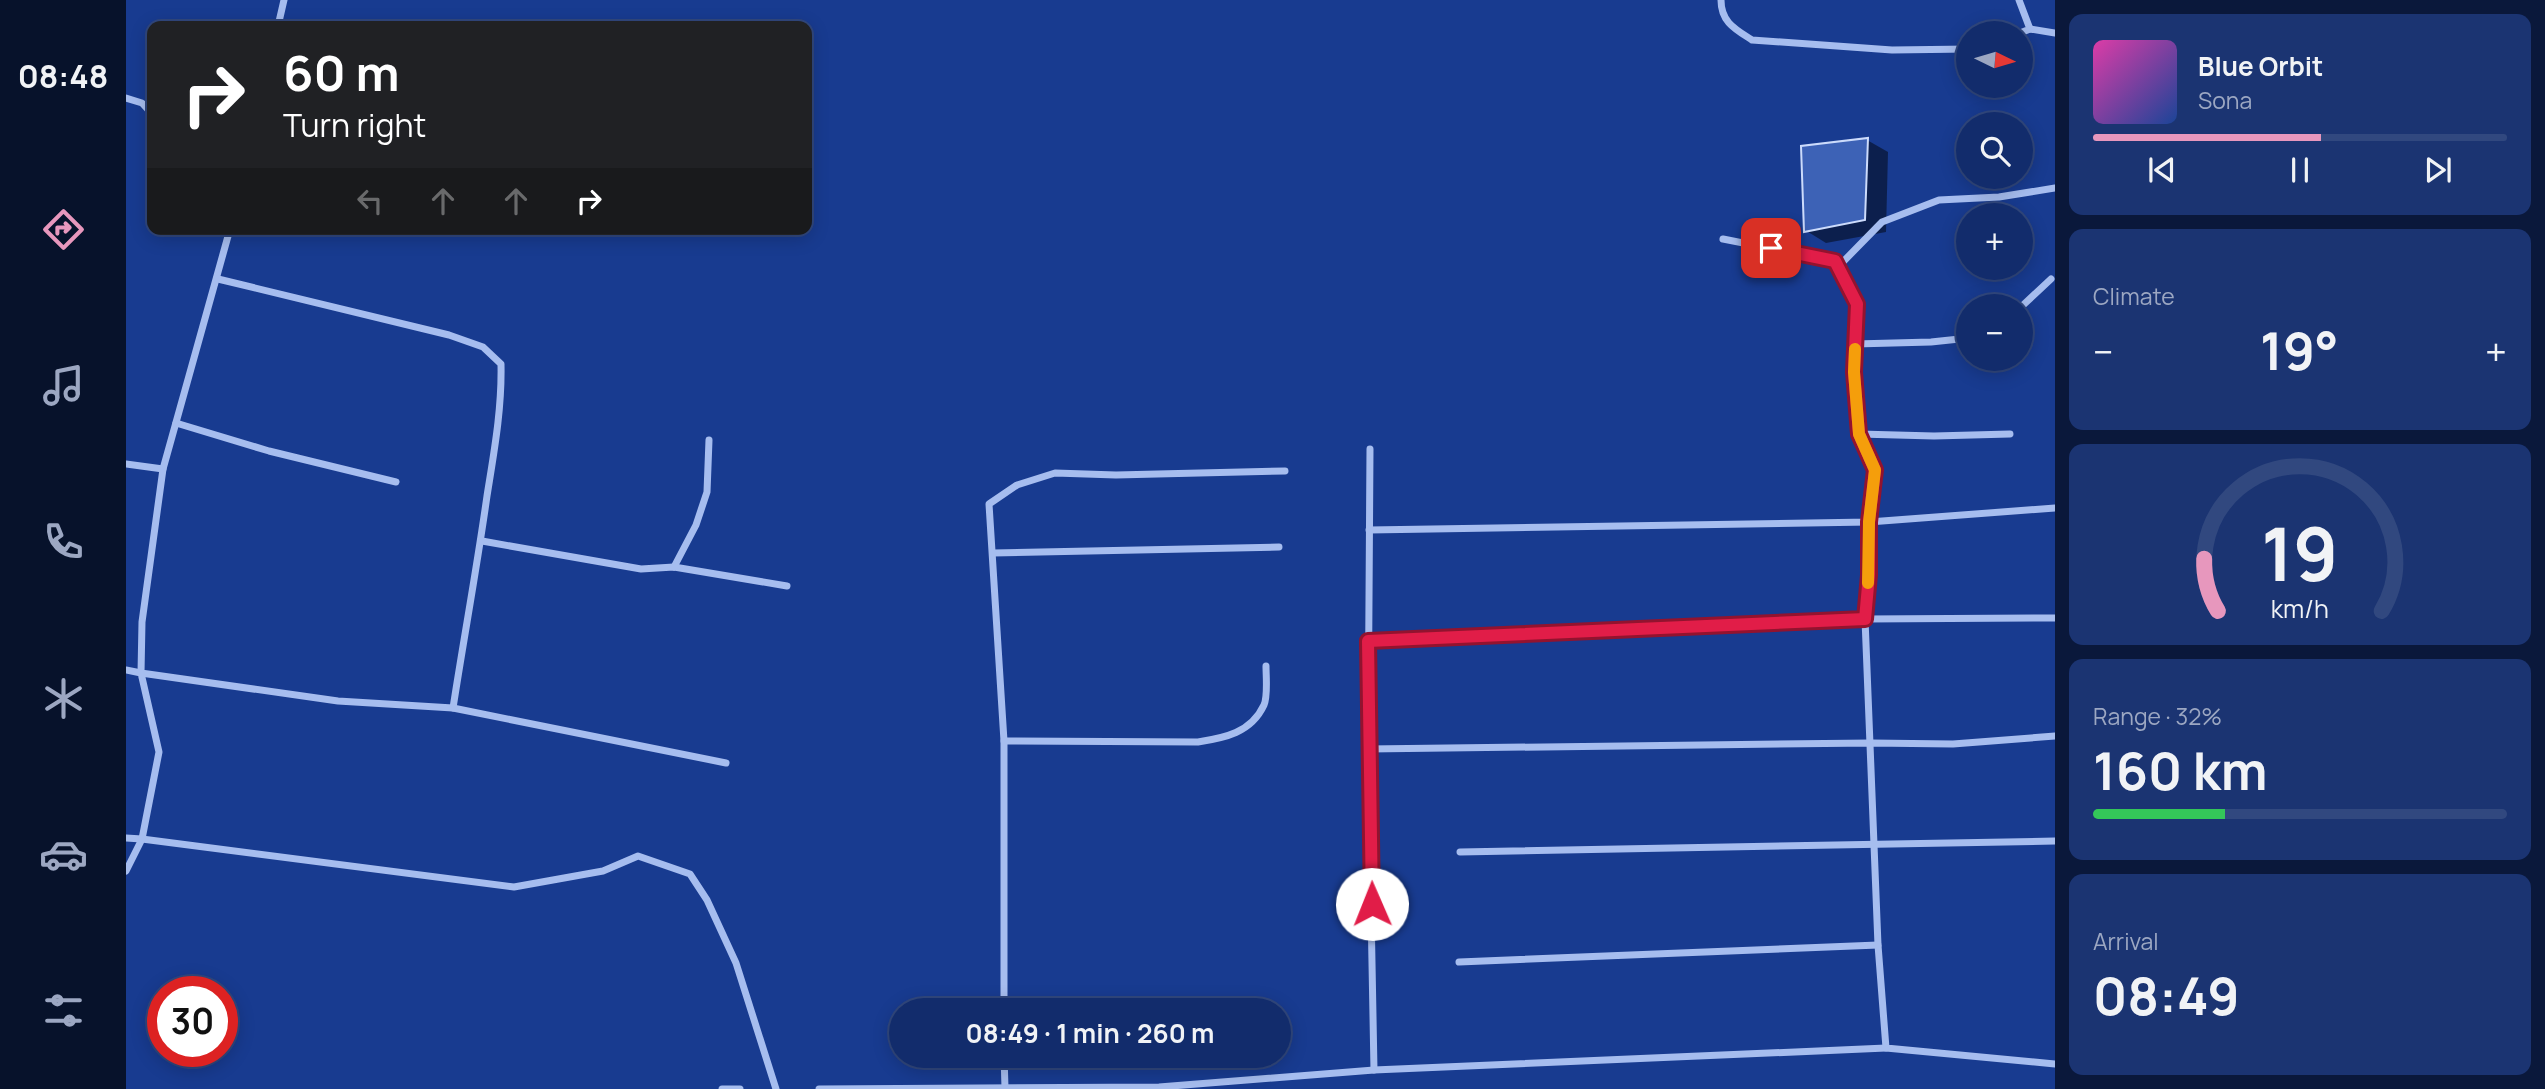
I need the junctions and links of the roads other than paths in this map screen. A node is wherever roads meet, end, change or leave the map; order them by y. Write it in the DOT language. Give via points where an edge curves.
graph roads {
  1 [pos="284,0"];
  2 [pos="1721,0"];
  3 [pos="2019,0"];
  4 [pos="279,21"];
  5 [pos="2027,21"];
  6 [pos="2034,30"];
  7 [pos="2055,33"];
  8 [pos="1956,49"];
  9 [pos="126,98"];
  10 [pos="147,108"];
  11 [pos="2055,188"];
  12 [pos="229,235"];
  13 [pos="1723,239"];
  14 [pos="1838,267"];
  15 [pos="218,279"];
  16 [pos="2051,279"];
  17 [pos="2033,296"];
  18 [pos="1956,339"];
  19 [pos="1855,344"];
  20 [pos="176,423"];
  21 [pos="1859,434"];
  22 [pos="2010,434"];
  23 [pos="709,440"];
  24 [pos="1370,449"];
  25 [pos="126,464"];
  26 [pos="163,469"];
  27 [pos="1285,471"];
  28 [pos="396,482"];
  29 [pos="2055,508"];
  30 [pos="1869,522"];
  31 [pos="1369,530"];
  32 [pos="482,541"];
  33 [pos="1279,547"];
  34 [pos="993,553"];
  35 [pos="674,567"];
  36 [pos="788,586"];
  37 [pos="2055,618"];
  38 [pos="1865,619"];
  39 [pos="1368,641"];
  40 [pos="1266,666"];
  41 [pos="126,670"];
  42 [pos="141,673"];
  43 [pos="453,708"];
  44 [pos="2055,736"];
  45 [pos="1004,741"];
  46 [pos="1871,743"];
  47 [pos="1368,749"];
  48 [pos="726,763"];
  49 [pos="126,838"];
  50 [pos="142,839"];
  51 [pos="2055,841"];
  52 [pos="1875,843"];
  53 [pos="1460,852"];
  54 [pos="126,871"];
  55 [pos="1878,945"];
  56 [pos="1459,962"];
  57 [pos="1004,998"];
  58 [pos="1886,1048"];
  59 [pos="2055,1064"];
  60 [pos="1004,1068"];
  61 [pos="1374,1070"];
  62 [pos="1004,1088"];
  63 [pos="722,1089"];
  64 [pos="740,1089"];
  65 [pos="776,1089"];
  66 [pos="819,1089"];
  1 -- 4 [label="street"];
  2 -- 8 [label="street" via="1721,12 1733,28 1752,40 1892,50"];
  3 -- 5 [label="street"];
  6 -- 7 [label="street"];
  9 -- 10 [label="street"];
  11 -- 14 [label="street" via="1938,200 1882,222"];
  12 -- 15 [label="street"];
  13 -- 14 [label="street" via="1835,261"];
  14 -- 19 [label="street" via="1857,304"];
  15 -- 20 [label="street"];
  15 -- 32 [label="street" via="449,335 483,347 500,363 502,398"];
  16 -- 17 [label="street"];
  18 -- 19 [label="street"];
  19 -- 21 [label="street"];
  20 -- 26 [label="street"];
  20 -- 28 [label="street"];
  21 -- 22 [label="street"];
  21 -- 30 [label="street" via="1875,470"];
  23 -- 35 [label="street" via="707,492"];
  24 -- 31 [label="street"];
  25 -- 26 [label="street"];
  26 -- 42 [label="street" via="142,622"];
  27 -- 34 [label="street" via="1055,473 1017,485 989,504"];
  29 -- 30 [label="street"];
  30 -- 31 [label="street"];
  30 -- 38 [label="street"];
  31 -- 39 [label="street"];
  32 -- 35 [label="street" via="641,569"];
  32 -- 43 [label="street"];
  33 -- 34 [label="street"];
  34 -- 45 [label="street"];
  35 -- 36 [label="street"];
  37 -- 38 [label="street"];
  38 -- 39 [label="street"];
  38 -- 46 [label="street"];
  39 -- 47 [label="street"];
  40 -- 45 [label="street" via="1265,704 1249,725 1228,737 1198,742"];
  41 -- 42 [label="street"];
  42 -- 43 [label="street" via="338,701"];
  42 -- 50 [label="street" via="159,751"];
  43 -- 48 [label="street"];
  44 -- 46 [label="street" via="1953,744"];
  45 -- 57 [label="street"];
  46 -- 47 [label="street"];
  46 -- 52 [label="street"];
  47 -- 61 [label="street"];
  49 -- 50 [label="street"];
  50 -- 54 [label="street"];
  50 -- 65 [label="street" via="514,887 603,871 638,856 690,874 736,962"];
  51 -- 52 [label="street"];
  52 -- 53 [label="street"];
  52 -- 55 [label="street"];
  55 -- 56 [label="street"];
  55 -- 58 [label="street"];
  58 -- 59 [label="street"];
  58 -- 61 [label="street"];
  60 -- 62 [label="street"];
  61 -- 62 [label="street" via="1159,1087"];
  62 -- 66 [label="street"];
  63 -- 64 [label="street"];
}
